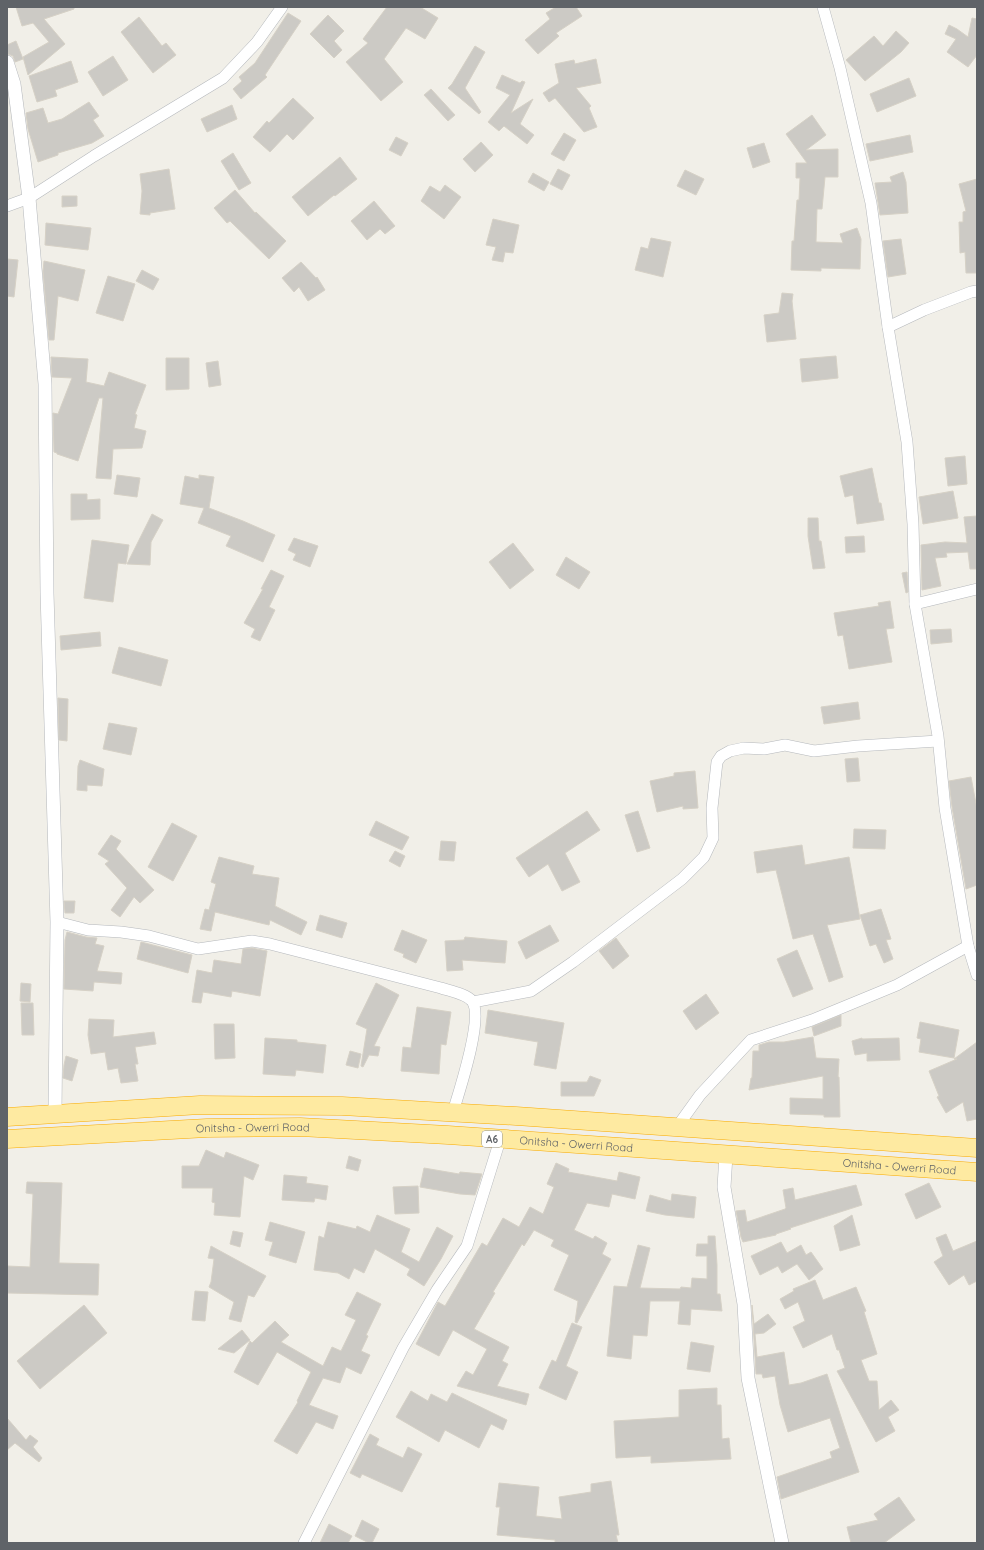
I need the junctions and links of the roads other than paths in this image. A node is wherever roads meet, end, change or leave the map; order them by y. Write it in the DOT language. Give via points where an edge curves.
graph roads {
  1 [pos="282,7"];
  2 [pos="823,7"];
  3 [pos="7,62"];
  4 [pos="29,198"];
  5 [pos="7,206"];
  6 [pos="977,292"];
  7 [pos="888,327"];
  8 [pos="977,589"];
  9 [pos="915,604"];
  10 [pos="938,741"];
  11 [pos="57,922"];
  12 [pos="968,946"];
  13 [pos="976,971"];
  14 [pos="473,1002"];
  15 [pos="453,1112"];
  16 [pos="55,1114"];
  17 [pos="7,1117"];
  18 [pos="677,1127"];
  19 [pos="7,1139"];
  20 [pos="500,1140"];
  21 [pos="977,1148"];
  22 [pos="726,1155"];
  23 [pos="977,1172"];
  24 [pos="304,1543"];
  25 [pos="782,1543"];
  1 -- 4 [label="street" via="257,42 224,78"];
  2 -- 7 [label="street" via="840,68 871,203"];
  3 -- 4 [label="street" via="14,84"];
  4 -- 5 [label="street"];
  4 -- 11 [label="street" via="45,384 47,593"];
  6 -- 7 [label="street" via="924,310"];
  7 -- 9 [label="street" via="907,442"];
  8 -- 9 [label="street"];
  9 -- 10 [label="street"];
  10 -- 12 [label="street" via="945,808"];
  10 -- 14 [label="street" via="814,751 785,745 764,749 744,748 721,756 717,762 712,808 713,838 704,857 682,879 531,991"];
  11 -- 14 [label="street" via="88,930 149,936 198,949 252,941 270,944 441,988 468,997"];
  11 -- 16 [label="street"];
  12 -- 13 [label="street"];
  12 -- 18 [label="street" via="897,985 812,1020 751,1040 700,1095"];
  14 -- 15 [label="street" via="475,1032"];
  15 -- 16 [label="highway, Onitsha - Owerri Road / A6" via="342,1106 200,1105"];
  15 -- 18 [label="highway, Onitsha - Owerri Road / A6"];
  16 -- 17 [label="highway, Onitsha - Owerri Road / A6"];
  18 -- 21 [label="highway, Onitsha - Owerri Road / A6"];
  19 -- 20 [label="highway, Onitsha - Owerri Road / A6" via="207,1128 300,1127"];
  20 -- 22 [label="highway, Onitsha - Owerri Road / A6"];
  20 -- 24 [label="street" via="467,1246 437,1290 404,1348"];
  22 -- 23 [label="highway, Onitsha - Owerri Road / A6"];
  22 -- 25 [label="street" via="724,1187 744,1304 748,1378"];
}
